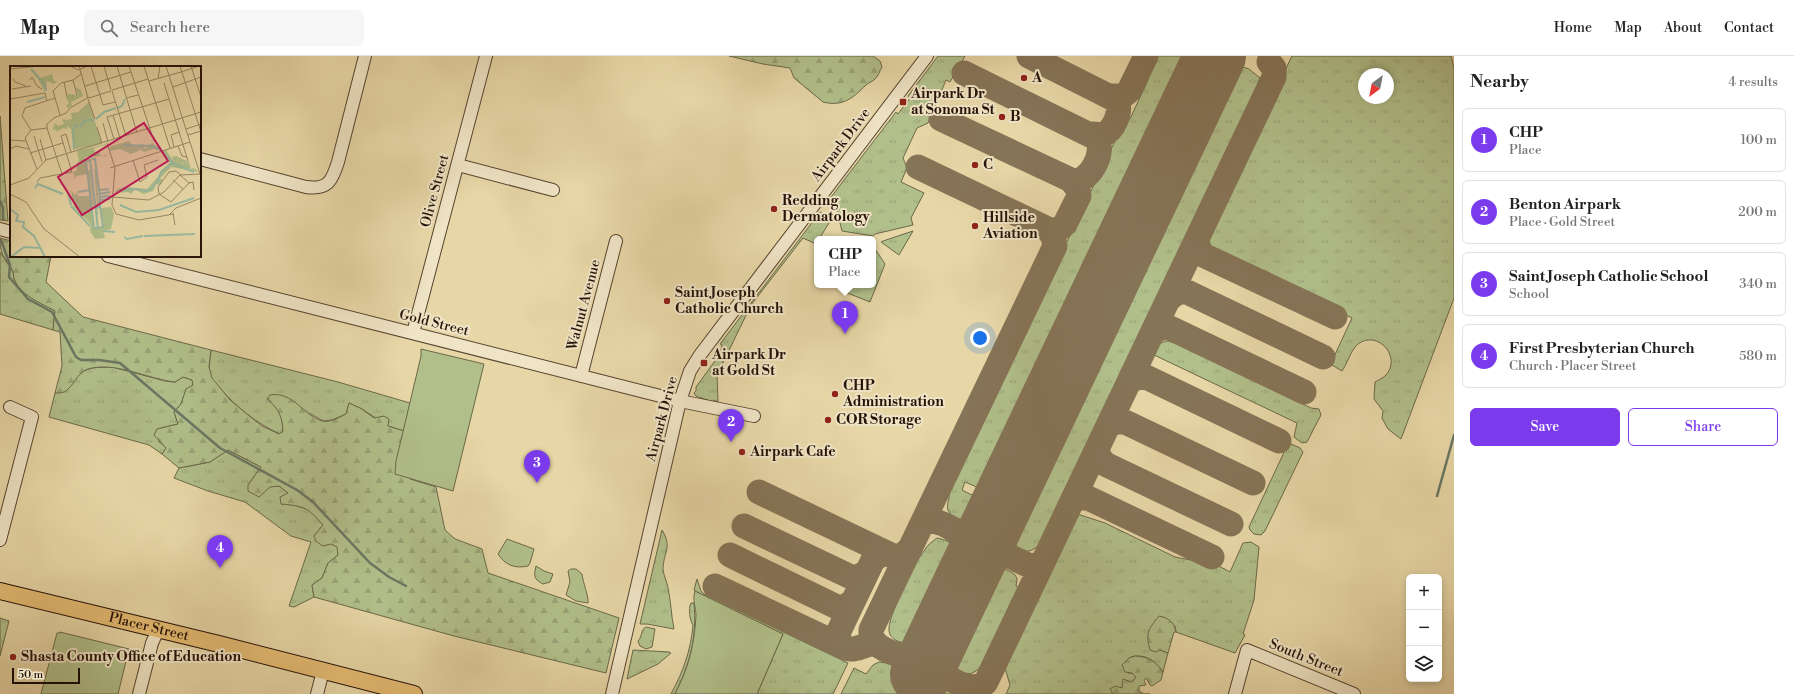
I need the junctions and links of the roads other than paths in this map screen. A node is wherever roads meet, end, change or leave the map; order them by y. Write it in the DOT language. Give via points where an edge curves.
graph roads {
  1 [pos="365,56"];
  2 [pos="486,56"];
  3 [pos="927,56"];
  4 [pos="201,159"];
  5 [pos="458,166"];
  6 [pos="553,190"];
  7 [pos="0,229"];
  8 [pos="10,232"];
  9 [pos="616,241"];
  10 [pos="112,257"];
  11 [pos="413,333"];
  12 [pos="581,376"];
  13 [pos="680,401"];
  14 [pos="10,407"];
  15 [pos="754,416"];
  16 [pos="0,540"];
  17 [pos="0,591"];
  18 [pos="158,630"];
  19 [pos="323,671"];
  20 [pos="409,693"];
  21 [pos="139,694"];
  22 [pos="318,694"];
  23 [pos="612,694"];
  24 [pos="1235,694"];
  25 [pos="1354,694"];
  1 -- 4 [label="street" via="338,162 328,183 316,188 306,187"];
  2 -- 5 [label="street, Olive Street"];
  3 -- 13 [label="street, Airpark Drive" via="700,355 690,371"];
  5 -- 6 [label="street"];
  5 -- 11 [label="street, Olive Street"];
  7 -- 8 [label="street"];
  9 -- 12 [label="street, Walnut Avenue"];
  10 -- 11 [label="street, Gold Street"];
  11 -- 12 [label="street, Gold Street"];
  12 -- 13 [label="street, Gold Street"];
  13 -- 15 [label="street, Gold Street"];
  13 -- 23 [label="street, Airpark Drive"];
  14 -- 16 [label="street" via="32,417"];
  17 -- 18 [label="main road, Placer Street"];
  18 -- 19 [label="main road, Placer Street"];
  18 -- 21 [label="street" via="152,643"];
  19 -- 20 [label="main road, Placer Street"];
  19 -- 22 [label="street"];
  24 -- 25 [label="street, South Street" via="1247,650"];
}
